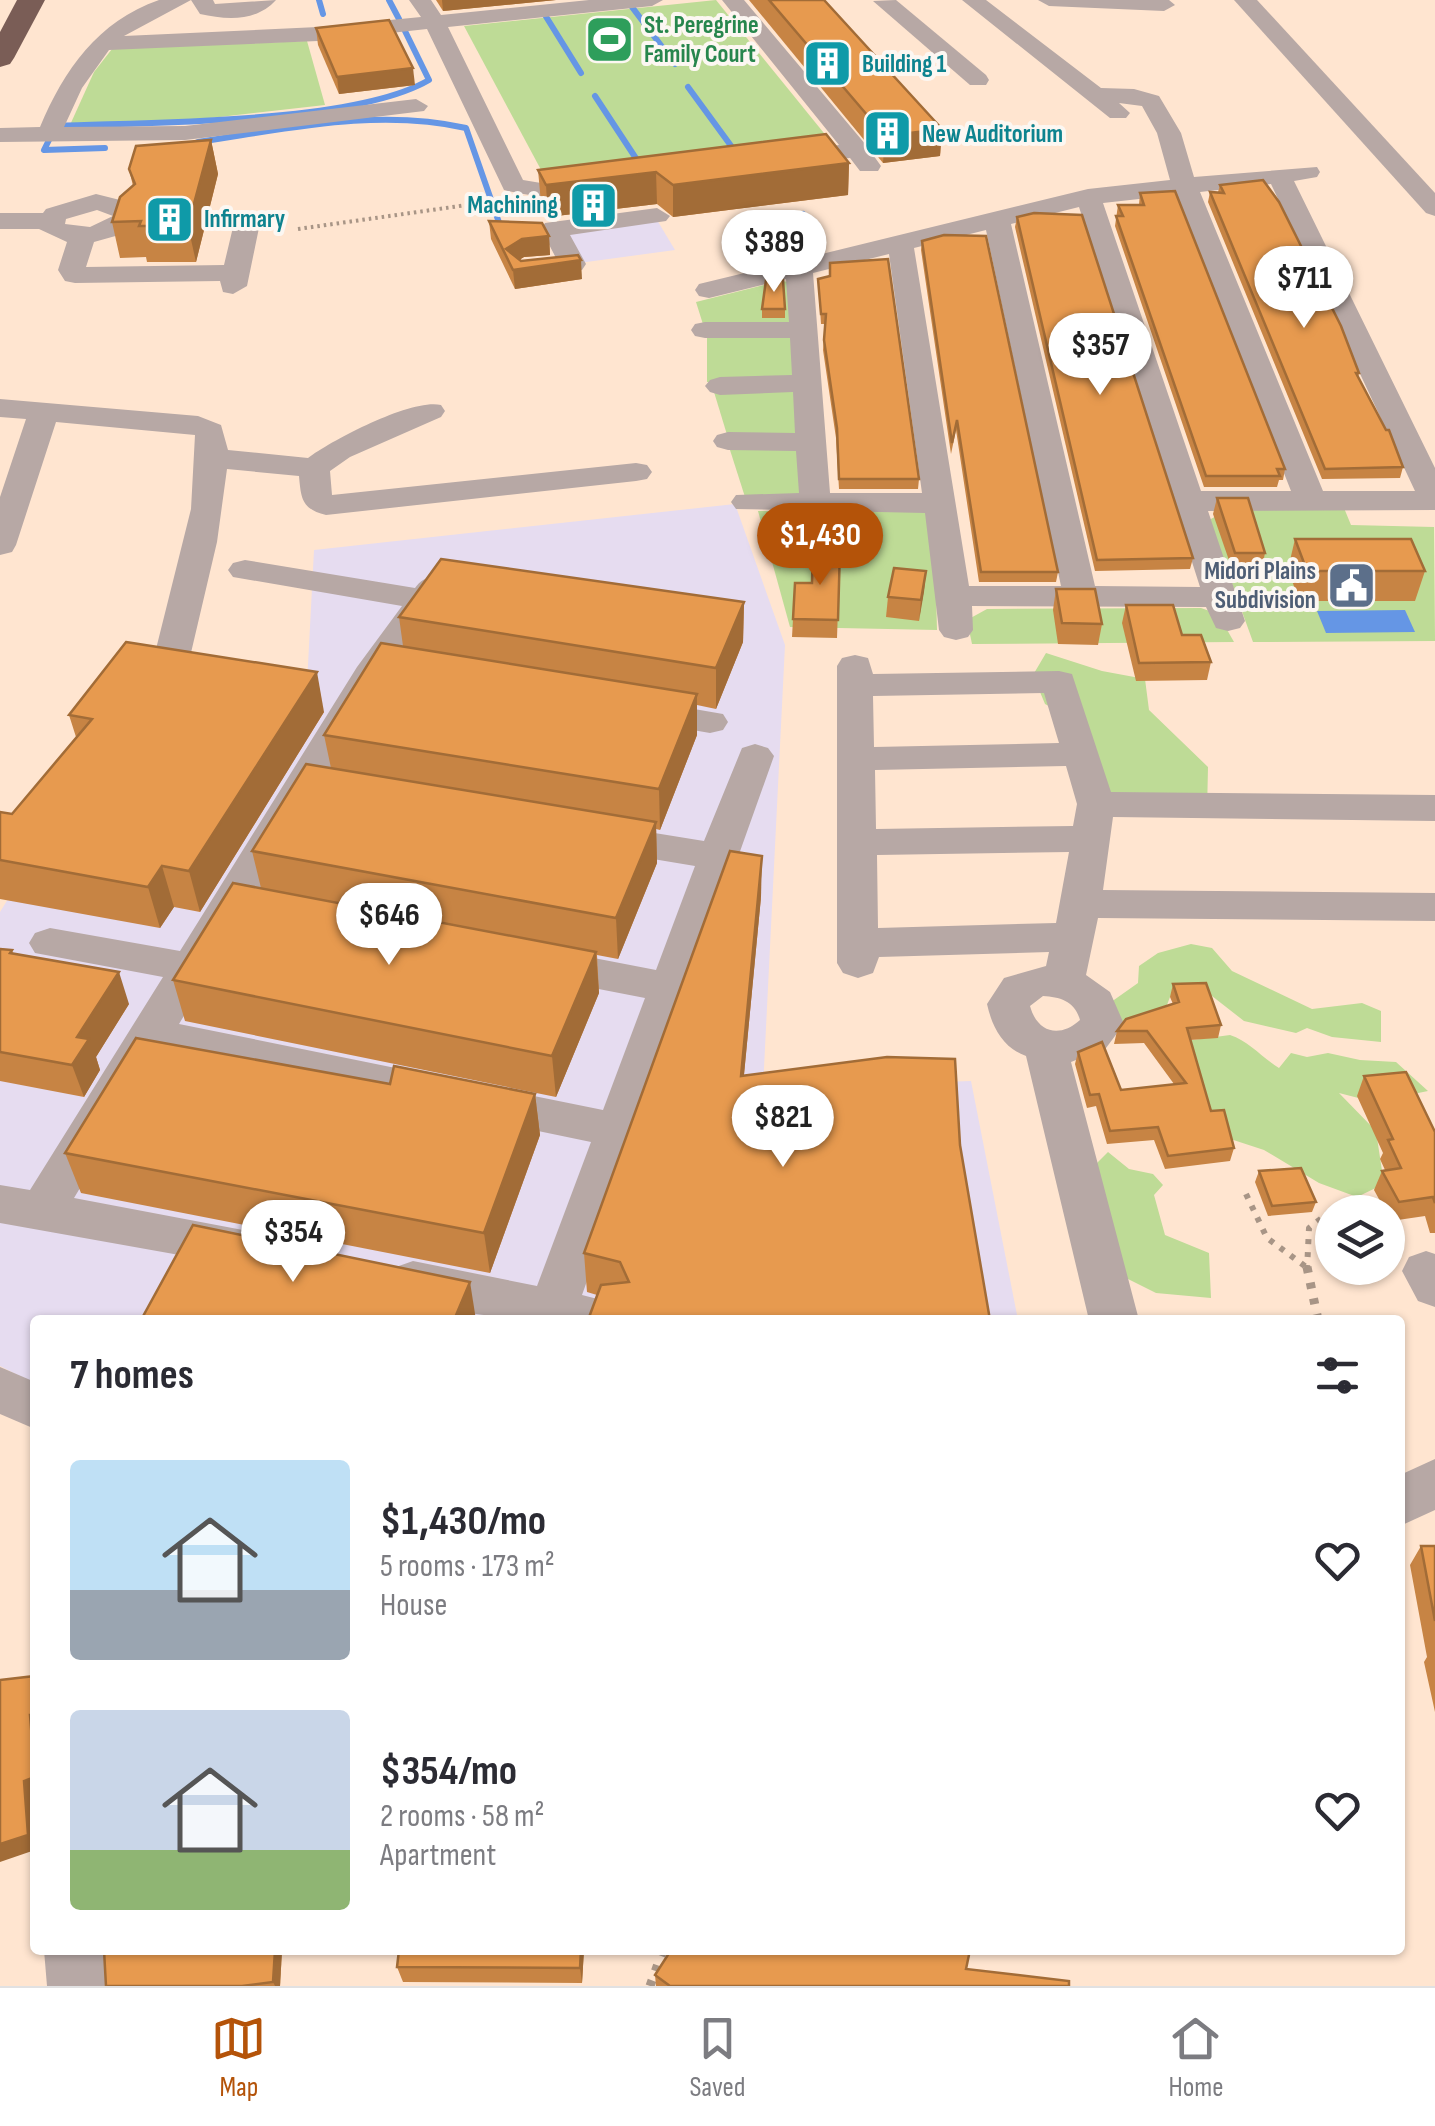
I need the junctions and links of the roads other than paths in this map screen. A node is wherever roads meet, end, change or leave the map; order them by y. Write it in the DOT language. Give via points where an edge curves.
graph roads {
  1 [pos="31,0"];
  2 [pos="180,0"];
  3 [pos="202,0"];
  4 [pos="265,0"];
  5 [pos="420,0"];
  6 [pos="652,0"];
  7 [pos="733,0"];
  8 [pos="900,0"];
  9 [pos="972,0"];
  10 [pos="1047,0"];
  11 [pos="1245,0"];
  12 [pos="884,1"];
  13 [pos="617,2"];
  14 [pos="858,2"];
  15 [pos="1137,2"];
  16 [pos="1164,5"];
  17 [pos="434,21"];
  18 [pos="102,44"];
  19 [pos="2,52"];
  20 [pos="1055,63"];
  21 [pos="1028,72"];
  22 [pos="976,80"];
  23 [pos="440,96"];
  24 [pos="476,111"];
  25 [pos="0,134"];
  26 [pos="49,135"];
  27 [pos="764,162"];
  28 [pos="1180,173"];
  29 [pos="614,182"];
  30 [pos="641,191"];
  31 [pos="1088,198"];
  32 [pos="1435,208"];
  33 [pos="997,220"];
  34 [pos="0,221"];
  35 [pos="50,221"];
  36 [pos="247,222"];
  37 [pos="83,235"];
  38 [pos="900,242"];
  39 [pos="799,268"];
  40 [pos="524,270"];
  41 [pos="709,290"];
  42 [pos="705,330"];
  43 [pos="803,330"];
  44 [pos="807,382"];
  45 [pos="720,386"];
  46 [pos="0,408"];
  47 [pos="44,411"];
  48 [pos="430,411"];
  49 [pos="728,442"];
  50 [pos="811,442"];
  51 [pos="213,458"];
  52 [pos="314,468"];
  53 [pos="636,472"];
  54 [pos="1435,500"];
  55 [pos="1186,501"];
  56 [pos="1311,501"];
  57 [pos="746,502"];
  58 [pos="815,502"];
  59 [pos="939,503"];
  60 [pos="0,545"];
  61 [pos="245,570"];
  62 [pos="1080,596"];
  63 [pos="172,657"];
  64 [pos="612,706"];
  65 [pos="710,722"];
  66 [pos="1081,754"];
  67 [pos="754,756"];
  68 [pos="856,759"];
  69 [pos="1435,808"];
  70 [pos="1094,822"];
  71 [pos="567,832"];
  72 [pos="857,842"];
  73 [pos="718,857"];
  74 [pos="1435,907"];
  75 [pos="1077,921"];
  76 [pos="50,943"];
  77 [pos="499,955"];
  78 [pos="194,968"];
  79 [pos="1063,982"];
  80 [pos="670,988"];
  81 [pos="153,1035"];
  82 [pos="1046,1048"];
  83 [pos="618,1130"];
  84 [pos="22,1207"];
  85 [pos="278,1254"];
  86 [pos="376,1274"];
  87 [pos="553,1308"];
  88 [pos="582,1315"];
  89 [pos="1113,1315"];
  90 [pos="0,1389"];
  91 [pos="30,1404"];
  92 [pos="1435,1483"];
  93 [pos="1405,1499"];
  94 [pos="76,1955"];
  95 [pos="79,1986"];
  1 -- 19 [label="highway"];
  2 -- 18 [label="street" via="123,22"];
  3 -- 4 [label="street" via="208,9 231,12"];
  5 -- 17 [label="street"];
  6 -- 13 [label="street"];
  7 -- 27 [label="street" via="865,161"];
  8 -- 12 [label="street"];
  9 -- 20 [label="street"];
  10 -- 15 [label="street"];
  10 -- 20 [label="street"];
  11 -- 32 [label="street"];
  12 -- 14 [label="street"];
  12 -- 22 [label="street"];
  13 -- 17 [label="street"];
  15 -- 16 [label="street"];
  17 -- 18 [label="street"];
  17 -- 23 [label="street"];
  18 -- 26 [label="street" via="63,98"];
  20 -- 21 [label="street"];
  20 -- 28 [label="street" via="1098,95 1151,101"];
  23 -- 24 [label="street"];
  23 -- 24 [label="street"];
  23 -- 26 [label="street" via="123,143"];
  24 -- 29 [label="street" via="514,185 542,191"];
  25 -- 26 [label="street"];
  28 -- 31 [label="street"];
  28 -- 54 [label="street" via="1293,173"];
  28 -- 56 [label="street"];
  30 -- 40 [label="street" via="662,223 544,230 573,264"];
  31 -- 33 [label="street"];
  31 -- 55 [label="street"];
  33 -- 38 [label="street"];
  33 -- 62 [label="street"];
  34 -- 35 [label="street"];
  35 -- 37 [label="street" via="58,232"];
  35 -- 37 [label="street" via="100,194 122,208 126,218 116,227"];
  36 -- 37 [label="street" via="234,279 75,274 70,270"];
  38 -- 39 [label="street"];
  38 -- 59 [label="street"];
  39 -- 41 [label="street"];
  39 -- 43 [label="street"];
  42 -- 43 [label="street"];
  43 -- 44 [label="street"];
  44 -- 45 [label="street"];
  44 -- 50 [label="street"];
  46 -- 47 [label="street"];
  47 -- 51 [label="street" via="198,424 210,431"];
  47 -- 60 [label="street"];
  48 -- 52 [label="street" via="339,450"];
  49 -- 50 [label="street"];
  50 -- 58 [label="street"];
  51 -- 52 [label="street"];
  51 -- 63 [label="street" via="193,580"];
  52 -- 53 [label="street" via="317,500 326,505"];
  54 -- 56 [label="street"];
  55 -- 56 [label="street"];
  55 -- 62 [label="street" via="1224,609"];
  57 -- 58 [label="street"];
  58 -- 59 [label="street"];
  59 -- 62 [label="street" via="955,613"];
  61 -- 78 [label="street" via="430,590 395,670 252,908"];
  64 -- 65 [label="street"];
  66 -- 68 [label="street"];
  66 -- 68 [label="street" via="1059,682 856,675"];
  66 -- 70 [label="street"];
  67 -- 73 [label="street"];
  68 -- 72 [label="street"];
  69 -- 70 [label="street"];
  70 -- 72 [label="street"];
  70 -- 75 [label="street"];
  71 -- 73 [label="street"];
  72 -- 75 [label="street" via="858,953"];
  73 -- 80 [label="street"];
  74 -- 75 [label="street"];
  75 -- 79 [label="street"];
  76 -- 78 [label="street"];
  77 -- 80 [label="street"];
  78 -- 81 [label="street"];
  79 -- 82 [label="street" via="1039,981 1019,989 1008,1004 1010,1022"];
  79 -- 82 [label="street" via="1099,1006 1102,1024 1092,1040"];
  80 -- 83 [label="street"];
  81 -- 83 [label="street"];
  81 -- 84 [label="street"];
  82 -- 89 [label="street"];
  83 -- 87 [label="street"];
  84 -- 85 [label="street"];
  86 -- 87 [label="street"];
  87 -- 88 [label="street"];
  90 -- 91 [label="street"];
  92 -- 93 [label="street"];
  94 -- 95 [label="street"];
}
